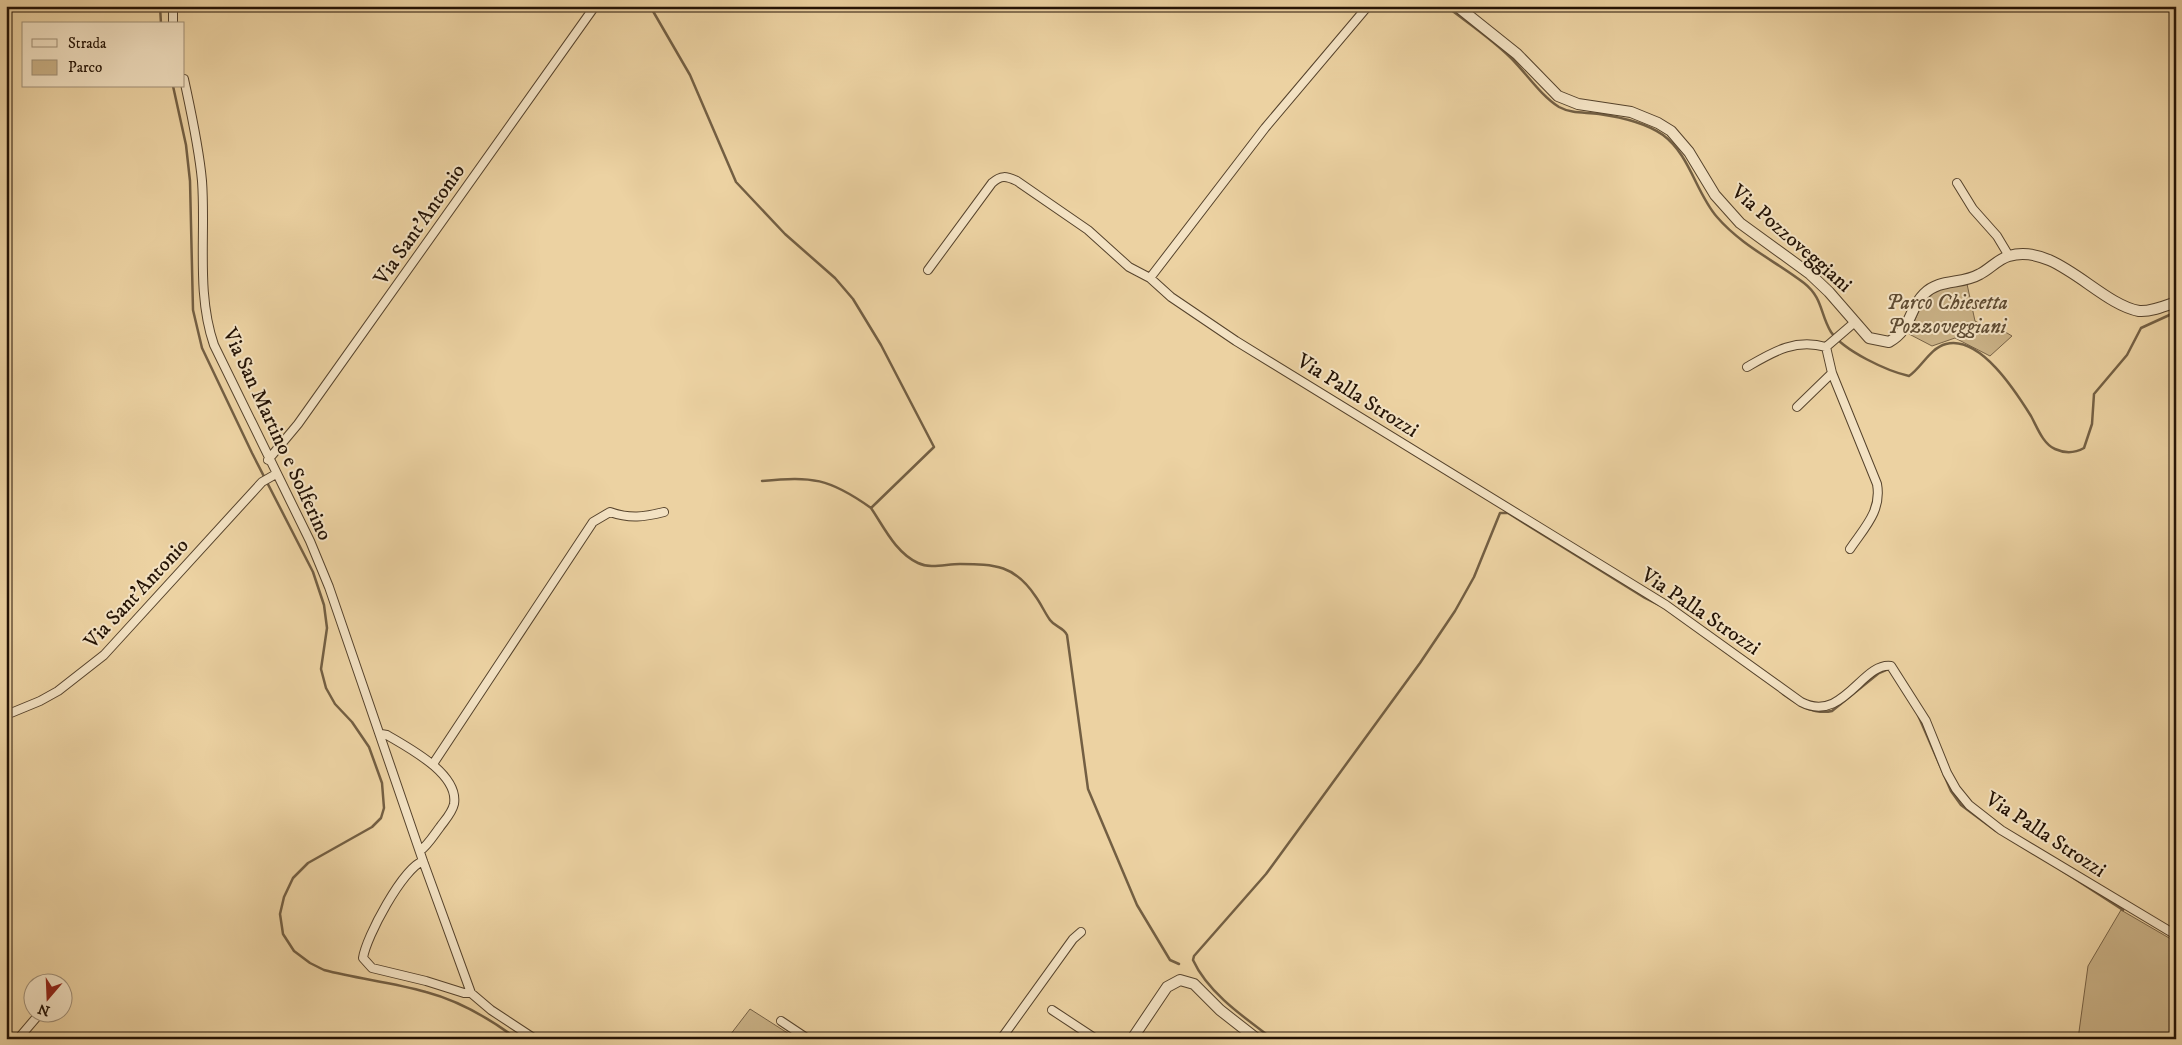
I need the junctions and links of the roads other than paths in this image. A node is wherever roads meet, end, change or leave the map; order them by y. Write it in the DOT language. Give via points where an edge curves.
graph roads {
  1 [pos="173,6"];
  2 [pos="595,6"];
  3 [pos="1368,6"];
  4 [pos="1456,6"];
  5 [pos="173,22"];
  6 [pos="185,85"];
  7 [pos="1957,183"];
  8 [pos="2009,256"];
  9 [pos="928,270"];
  10 [pos="1150,278"];
  11 [pos="2176,302"];
  12 [pos="1852,324"];
  13 [pos="1828,345"];
  14 [pos="1747,367"];
  15 [pos="1832,373"];
  16 [pos="1797,407"];
  17 [pos="268,460"];
  18 [pos="269,478"];
  19 [pos="664,512"];
  20 [pos="1850,549"];
  21 [pos="6,715"];
  22 [pos="381,734"];
  23 [pos="432,764"];
  24 [pos="420,851"];
  25 [pos="423,861"];
  26 [pos="1081,932"];
  27 [pos="2176,935"];
  28 [pos="471,993"];
  29 [pos="1052,1010"];
  30 [pos="781,1021"];
  31 [pos="32,1022"];
  32 [pos="18,1039"];
  33 [pos="534,1039"];
  34 [pos="808,1039"];
  35 [pos="1001,1039"];
  36 [pos="1096,1039"];
  37 [pos="1132,1039"];
  38 [pos="1257,1039"];
  1 -- 5 [label="street"];
  2 -- 17 [label="street, Via Sant'Antonio" via="310,408"];
  3 -- 10 [label="street" via="1265,128"];
  4 -- 12 [label="street, Via Pozzoveggiani" via="1517,54 1567,101 1631,112 1671,131 1689,152 1724,207 1754,234 1810,274 1829,292"];
  6 -- 17 [label="street, Via San Martino e Solferino" via="202,181 208,326 222,364"];
  7 -- 8 [label="street"];
  8 -- 11 [label="street" via="2036,256 2053,262 2139,311"];
  8 -- 12 [label="street, Via Pozzoveggiani" via="1979,274 1932,287 1922,296 1900,336 1889,342 1869,338"];
  9 -- 10 [label="street, Via Palla Strozzi" via="992,183 999,176 1004,176 1067,214 1130,267"];
  10 -- 27 [label="street, Via Palla Strozzi" via="1236,341 1666,605 1801,702 1817,708 1829,706 1880,668 1891,666 1926,720 1947,773 1969,805 2001,830"];
  12 -- 13 [label="street"];
  13 -- 14 [label="street" via="1799,343 1776,350"];
  13 -- 15 [label="street"];
  15 -- 16 [label="street"];
  15 -- 20 [label="street" via="1879,496 1872,518"];
  17 -- 18 [label="street, Via San Martino e Solferino"];
  18 -- 21 [label="street, Via Sant'Antonio" via="104,655 58,691"];
  18 -- 22 [label="street, Via San Martino e Solferino" via="310,541"];
  19 -- 23 [label="street" via="639,518 610,512 593,522"];
  22 -- 23 [label="street"];
  22 -- 24 [label="street, Via San Martino e Solferino"];
  23 -- 24 [label="street" via="451,785 454,806"];
  24 -- 25 [label="street, Via San Martino e Solferino"];
  25 -- 28 [label="street, Via San Martino e Solferino"];
  25 -- 28 [label="street" via="413,868 387,904 363,958 372,968"];
  26 -- 35 [label="street"];
  28 -- 33 [label="street, Via San Martino e Solferino"];
  29 -- 36 [label="street"];
  30 -- 34 [label="street"];
  31 -- 32 [label="street"];
  37 -- 38 [label="street" via="1167,987 1175,981 1185,981 1201,990 1220,1010"];
}
